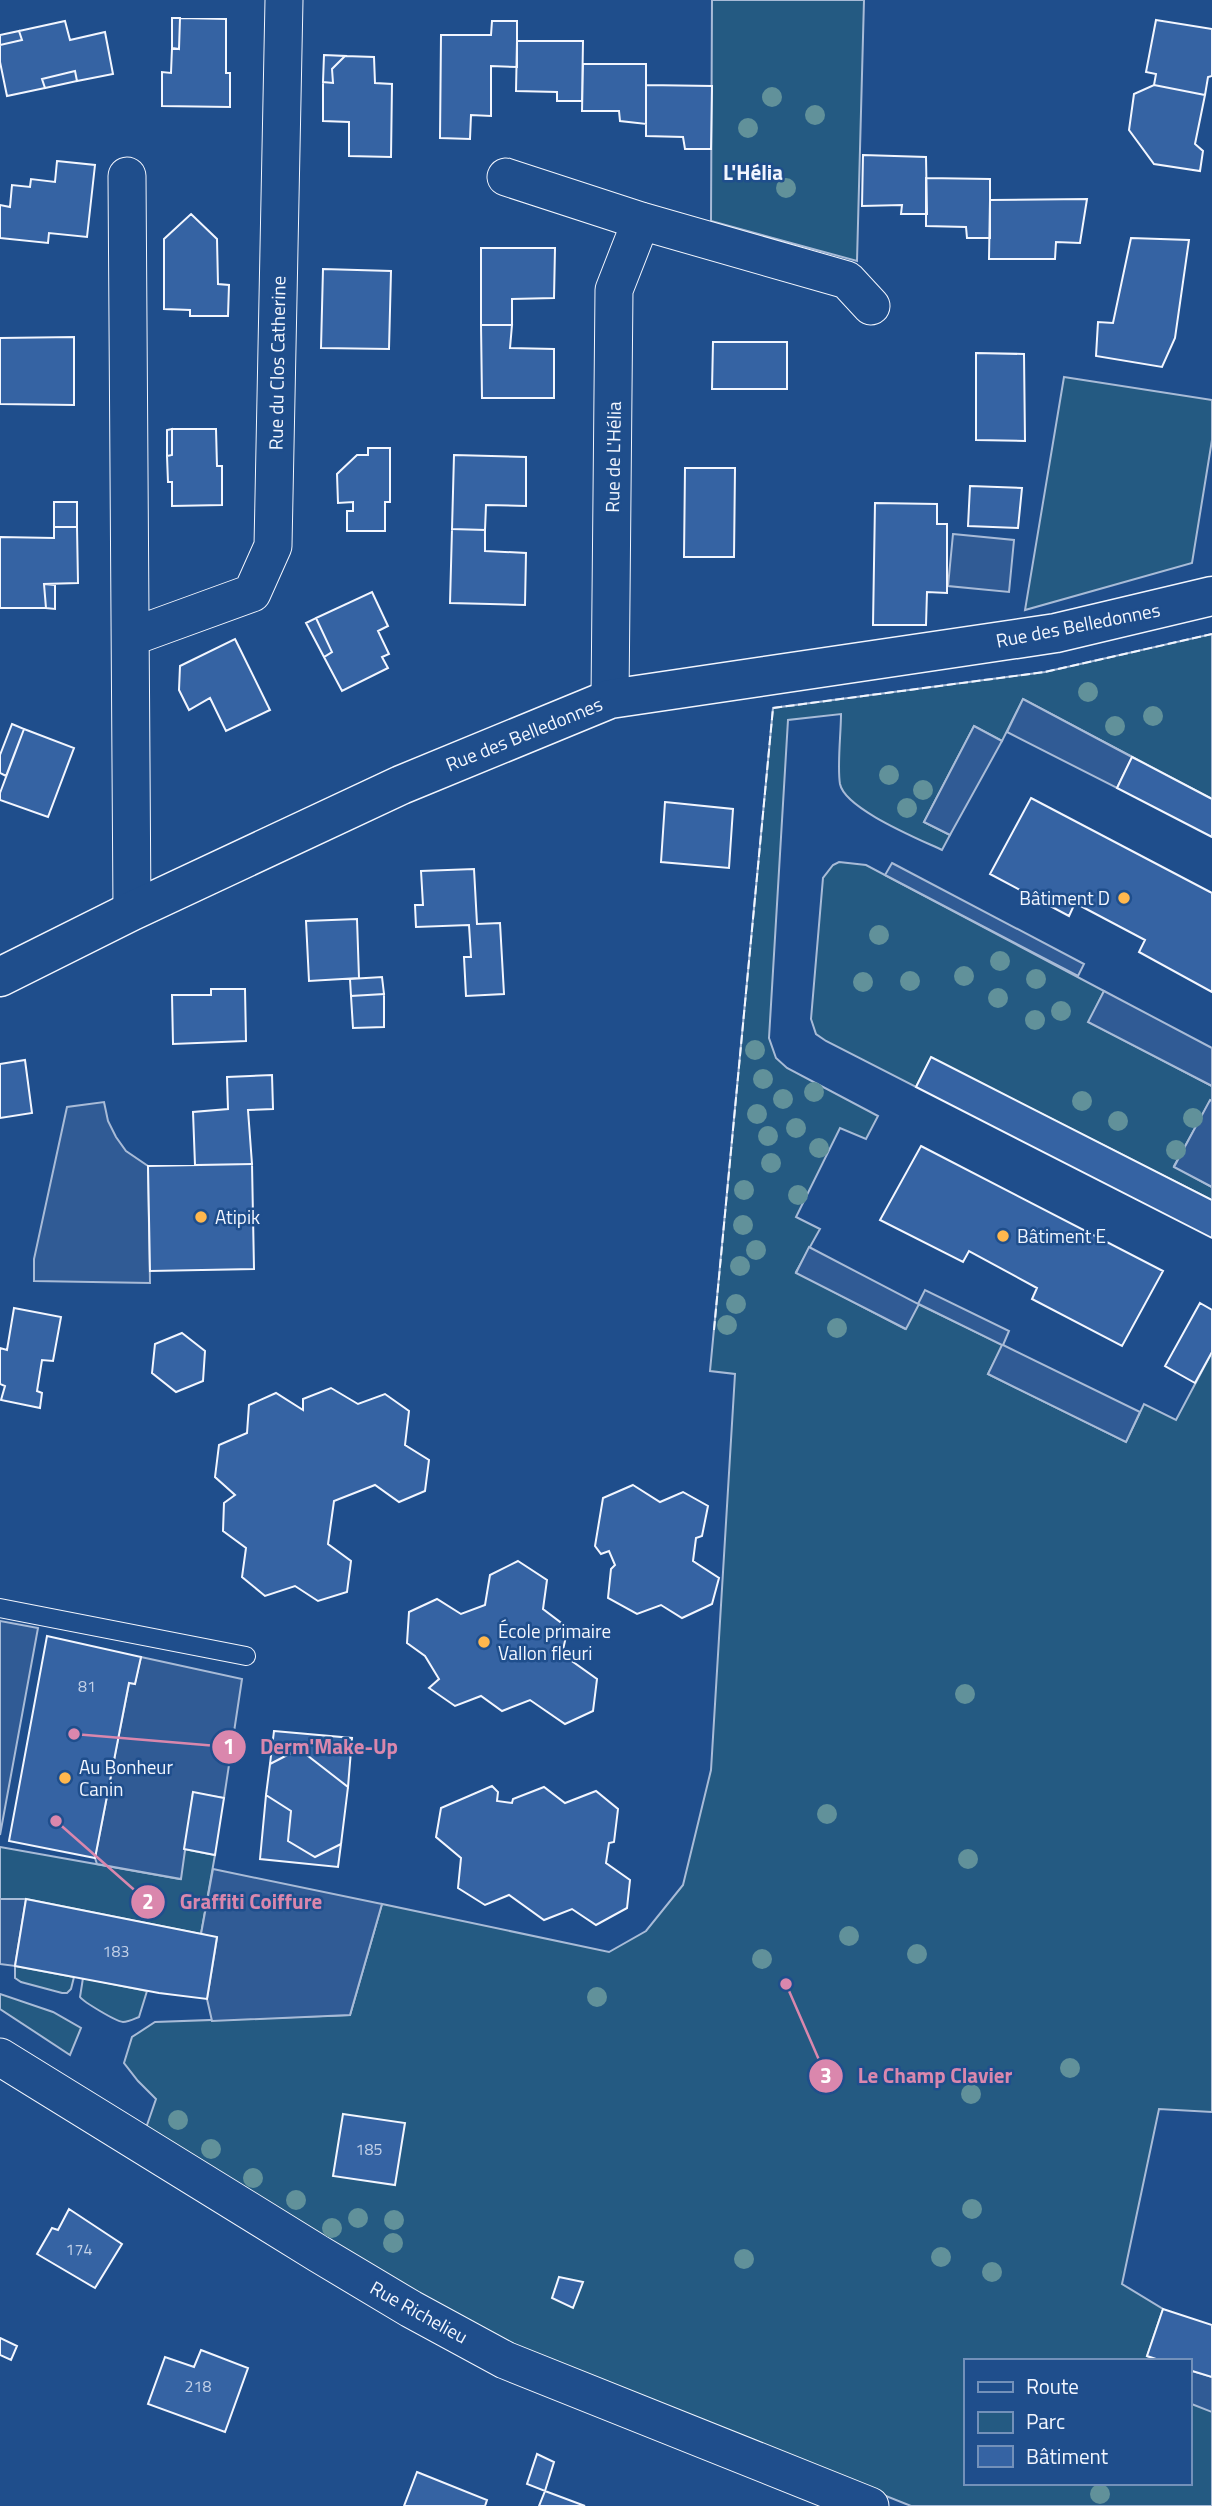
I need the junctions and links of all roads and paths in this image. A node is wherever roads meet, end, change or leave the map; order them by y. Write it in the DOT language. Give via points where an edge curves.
graph roads {
  1 [pos="284,0"];
  2 [pos="127,176"];
  3 [pos="506,177"];
  4 [pos="640,221"];
  5 [pos="871,306"];
  6 [pos="1212,596"];
  7 [pos="131,637"];
  8 [pos="610,699"];
  9 [pos="132,911"];
  10 [pos="0,977"];
  11 [pos="0,1608"];
  12 [pos="246,1656"];
  13 [pos="0,2057"];
  14 [pos="870,2506"];
  1 -- 7 [label="street, Rue du Clos Catherine" via="273,546 252,593"];
  2 -- 7 [label="street"];
  3 -- 4 [label="street"];
  4 -- 5 [label="street" via="847,280"];
  4 -- 8 [label="street, Rue de L'Hélia" via="614,290"];
  6 -- 8 [label="main road, Rue des Belledonnes" via="1056,634"];
  7 -- 9 [label="street"];
  8 -- 9 [label="main road, Rue des Belledonnes" via="401,785"];
  9 -- 10 [label="main road, Rue des Belledonnes"];
  11 -- 12 [label="lane"];
  13 -- 14 [label="street, Rue Richelieu" via="319,2254 505,2360"];
}
